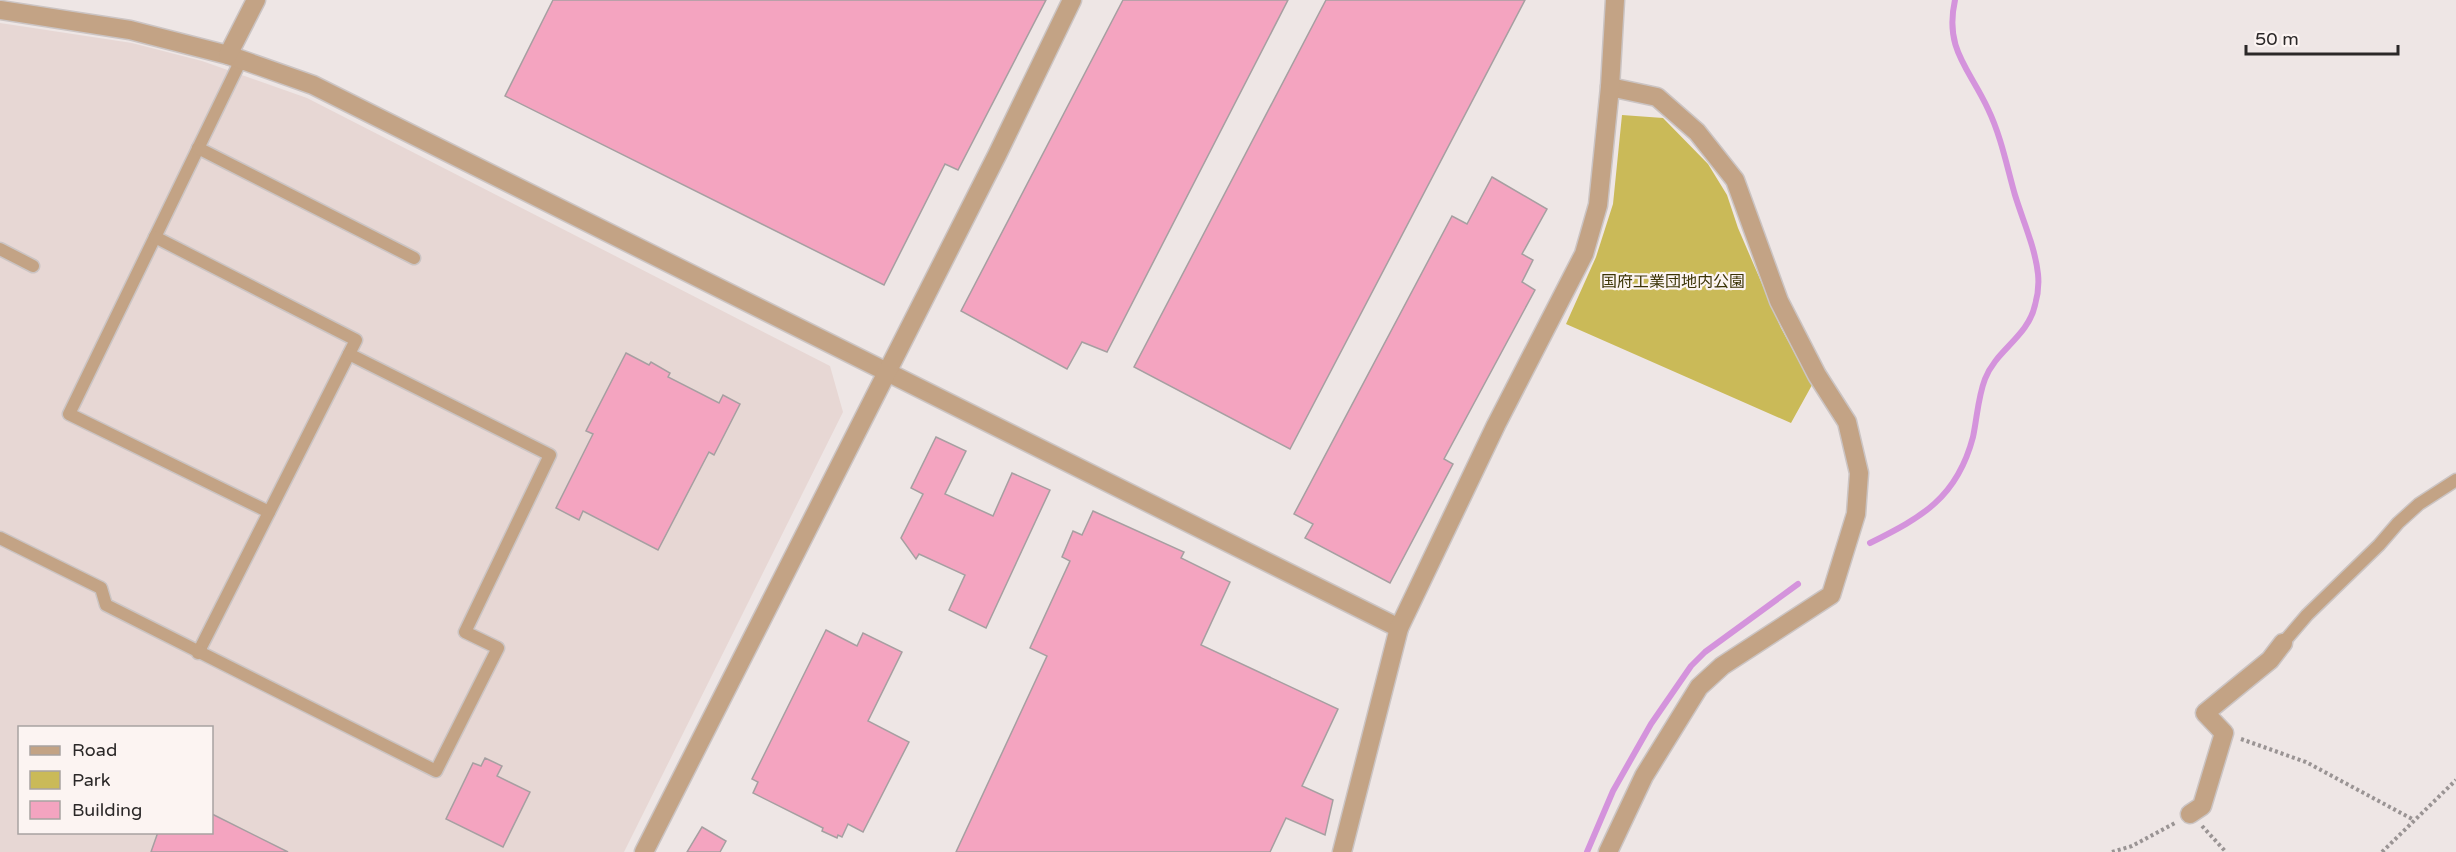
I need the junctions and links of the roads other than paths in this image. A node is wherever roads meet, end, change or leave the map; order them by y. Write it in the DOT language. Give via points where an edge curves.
graph roads {
  1 [pos="256,0"];
  2 [pos="1072,0"];
  3 [pos="1615,0"];
  4 [pos="0,10"];
  5 [pos="235,58"];
  6 [pos="1610,87"];
  7 [pos="198,148"];
  8 [pos="155,237"];
  9 [pos="0,249"];
  10 [pos="414,258"];
  11 [pos="33,266"];
  12 [pos="349,354"];
  13 [pos="885,373"];
  14 [pos="2456,480"];
  15 [pos="269,512"];
  16 [pos="0,538"];
  17 [pos="1399,628"];
  18 [pos="2283,643"];
  19 [pos="198,652"];
  20 [pos="2183,818"];
  21 [pos="644,852"];
  22 [pos="1342,852"];
  23 [pos="1608,852"];
  1 -- 5 [label="street"];
  2 -- 13 [label="street"];
  3 -- 6 [label="street"];
  4 -- 5 [label="street" via="130,30"];
  5 -- 7 [label="lane"];
  5 -- 13 [label="street" via="313,85"];
  6 -- 17 [label="street" via="1598,205 1584,254 1496,425"];
  6 -- 23 [label="street" via="1657,97 1697,132 1735,180 1779,302 1847,422 1859,473 1856,514 1831,595 1722,666 1699,687 1644,776"];
  7 -- 8 [label="lane"];
  7 -- 10 [label="lane"];
  8 -- 12 [label="lane" via="357,340"];
  8 -- 15 [label="lane" via="69,414"];
  9 -- 11 [label="lane"];
  12 -- 15 [label="lane"];
  12 -- 19 [label="lane" via="550,455 465,632 498,648 436,771"];
  13 -- 17 [label="street"];
  13 -- 21 [label="street"];
  14 -- 18 [label="lane" via="2398,523"];
  15 -- 19 [label="lane"];
  16 -- 19 [label="lane" via="101,588 106,605"];
  17 -- 22 [label="street"];
  18 -- 20 [label="street" via="2270,660 2205,713 2224,733 2202,806"];
}
